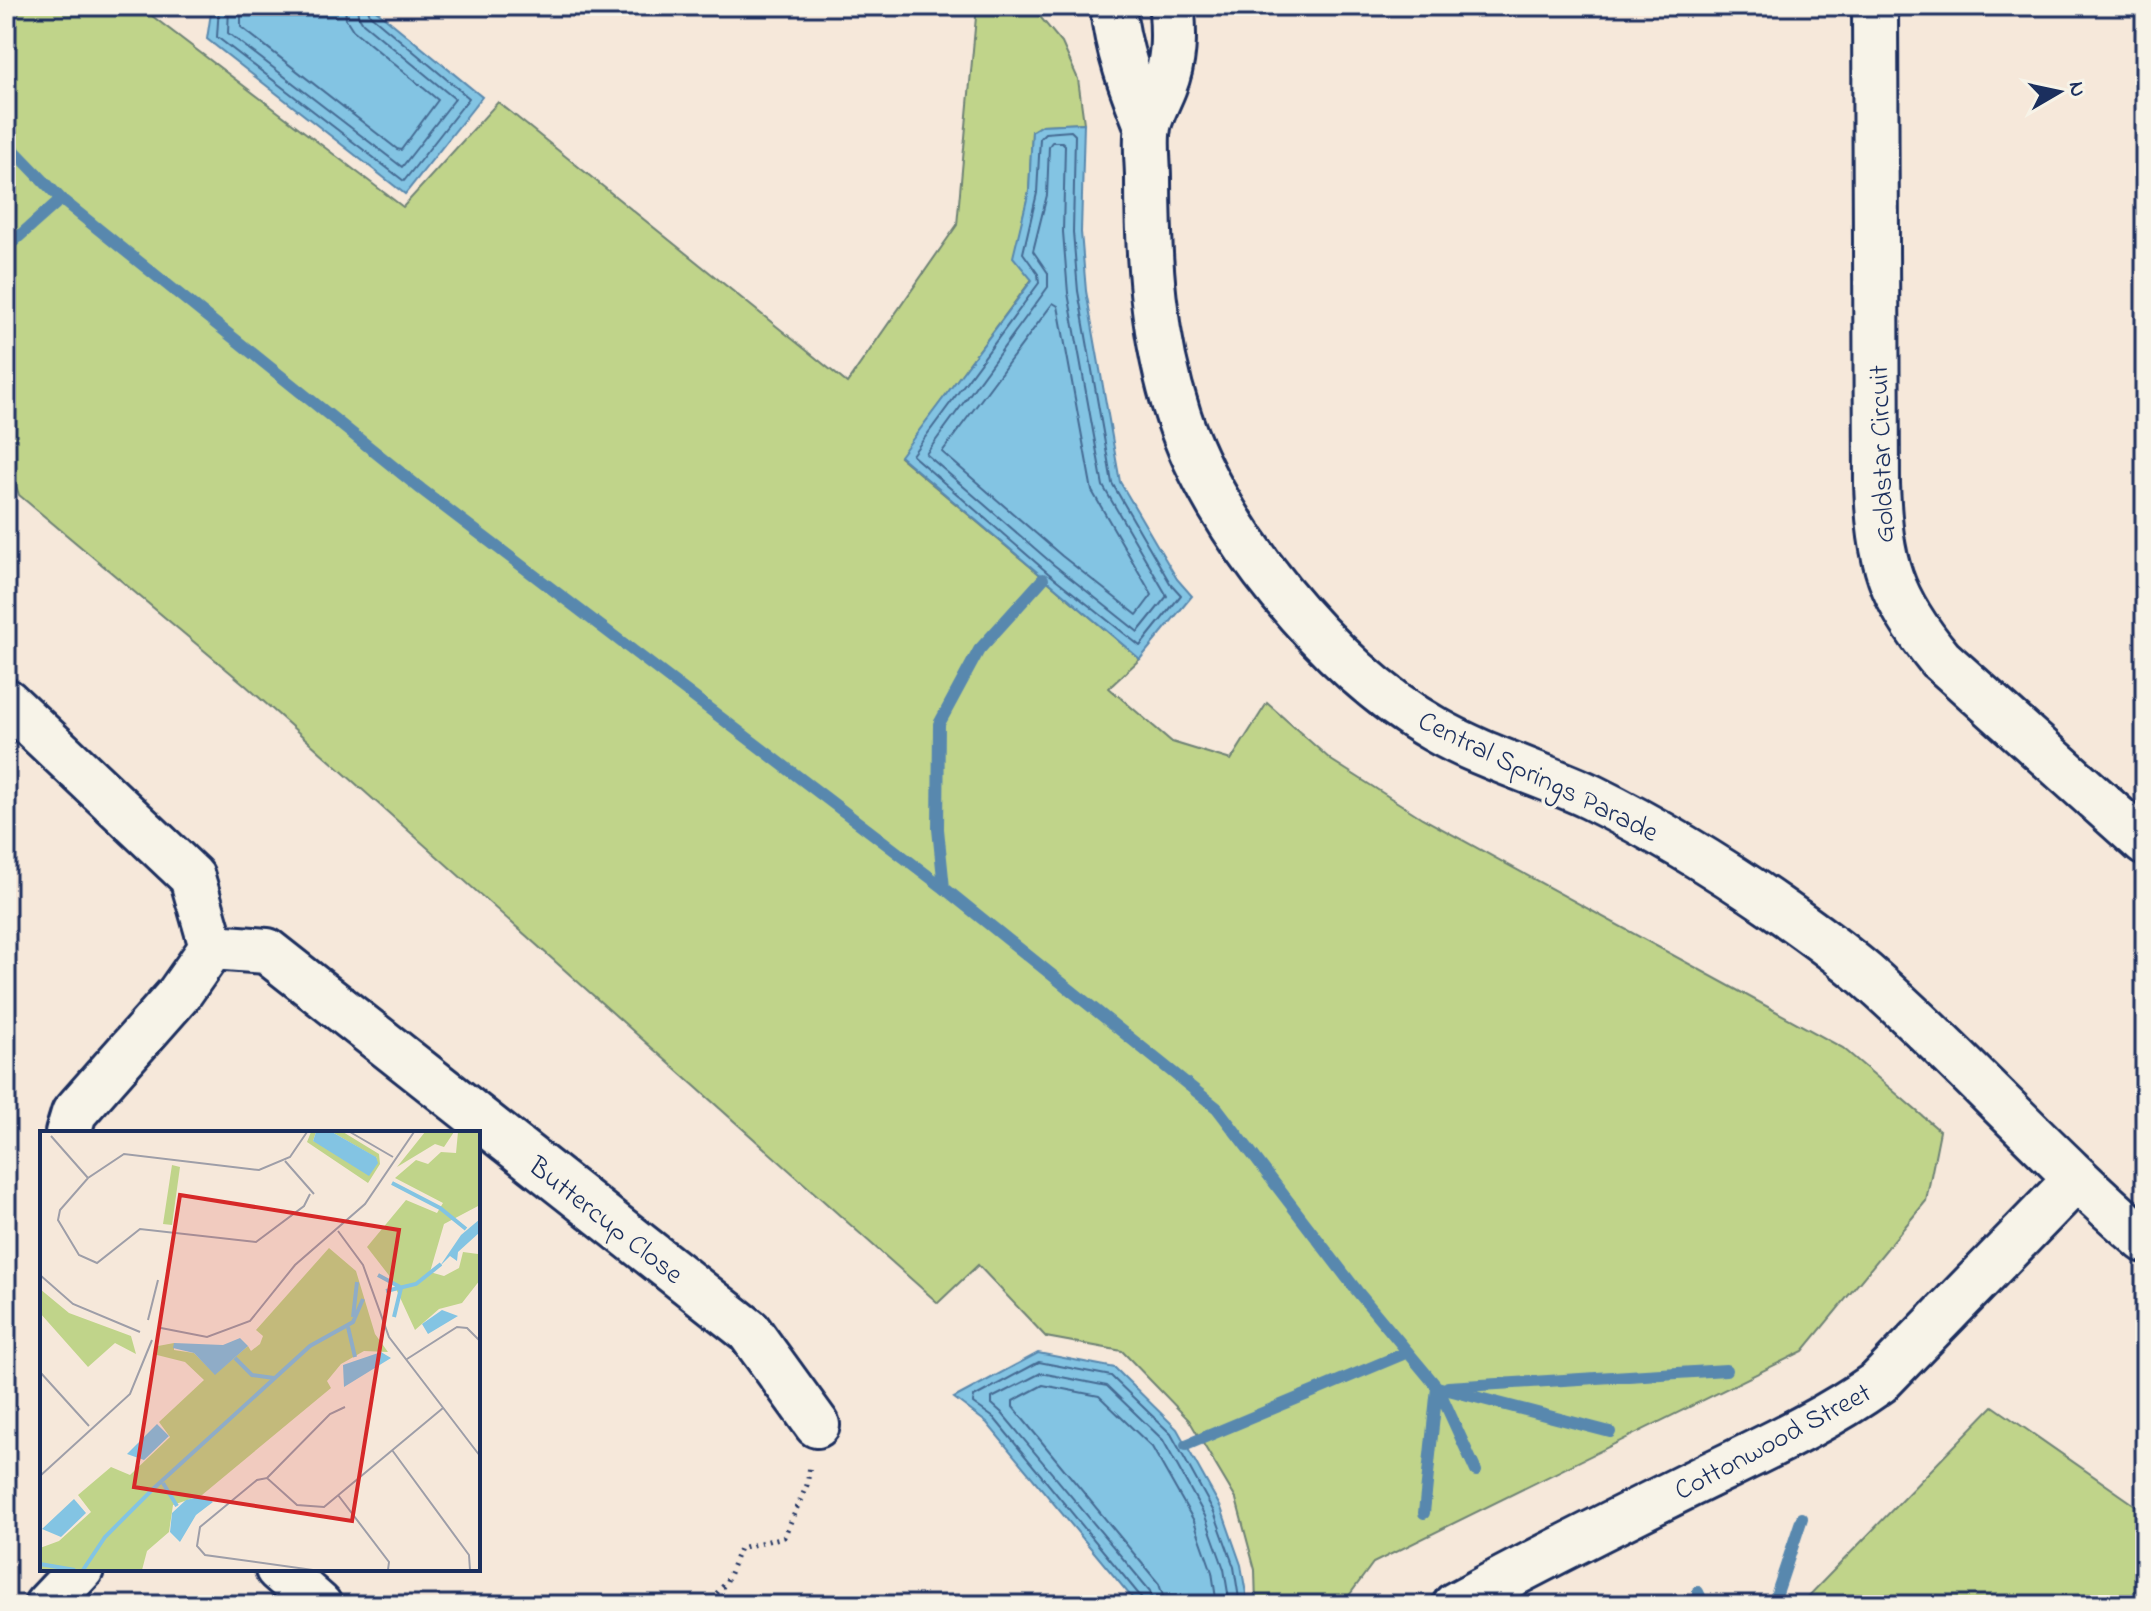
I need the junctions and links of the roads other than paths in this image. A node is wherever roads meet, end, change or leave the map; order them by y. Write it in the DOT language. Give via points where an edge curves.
graph roads {
  1 [pos="1875,6"];
  2 [pos="1112,7"];
  3 [pos="1177,8"];
  4 [pos="1148,128"];
  5 [pos="6,701"];
  6 [pos="2145,843"];
  7 [pos="212,947"];
  8 [pos="69,1131"];
  9 [pos="2077,1178"];
  10 [pos="2145,1240"];
  11 [pos="817,1425"];
  12 [pos="79,1571"];
  13 [pos="280,1571"];
  14 [pos="47,1605"];
  15 [pos="319,1605"];
  16 [pos="1455,1605"];
  1 -- 6 [label="street, Goldstar Circuit" via="1877,484 1886,567 1897,600 1940,659"];
  2 -- 3 [label="street" via="1152,15"];
  2 -- 4 [label="street, Central Springs Parade" via="1130,84"];
  3 -- 4 [label="street, Central Springs Parade" via="1174,49"];
  4 -- 9 [label="street, Central Springs Parade" via="1151,288 1178,417 1235,527 1284,596 1338,654 1433,729 1589,796 1687,848 1776,907 1862,971"];
  5 -- 7 [label="street" via="192,877"];
  7 -- 8 [label="street" via="179,994 74,1113"];
  7 -- 11 [label="street, Buttercup Close" via="267,951 749,1331"];
  9 -- 10 [label="street, Central Springs Parade"];
  9 -- 16 [label="street, Cottonwood Street" via="1879,1382 1856,1399"];
  12 -- 14 [label="street"];
  13 -- 15 [label="street"];
}
